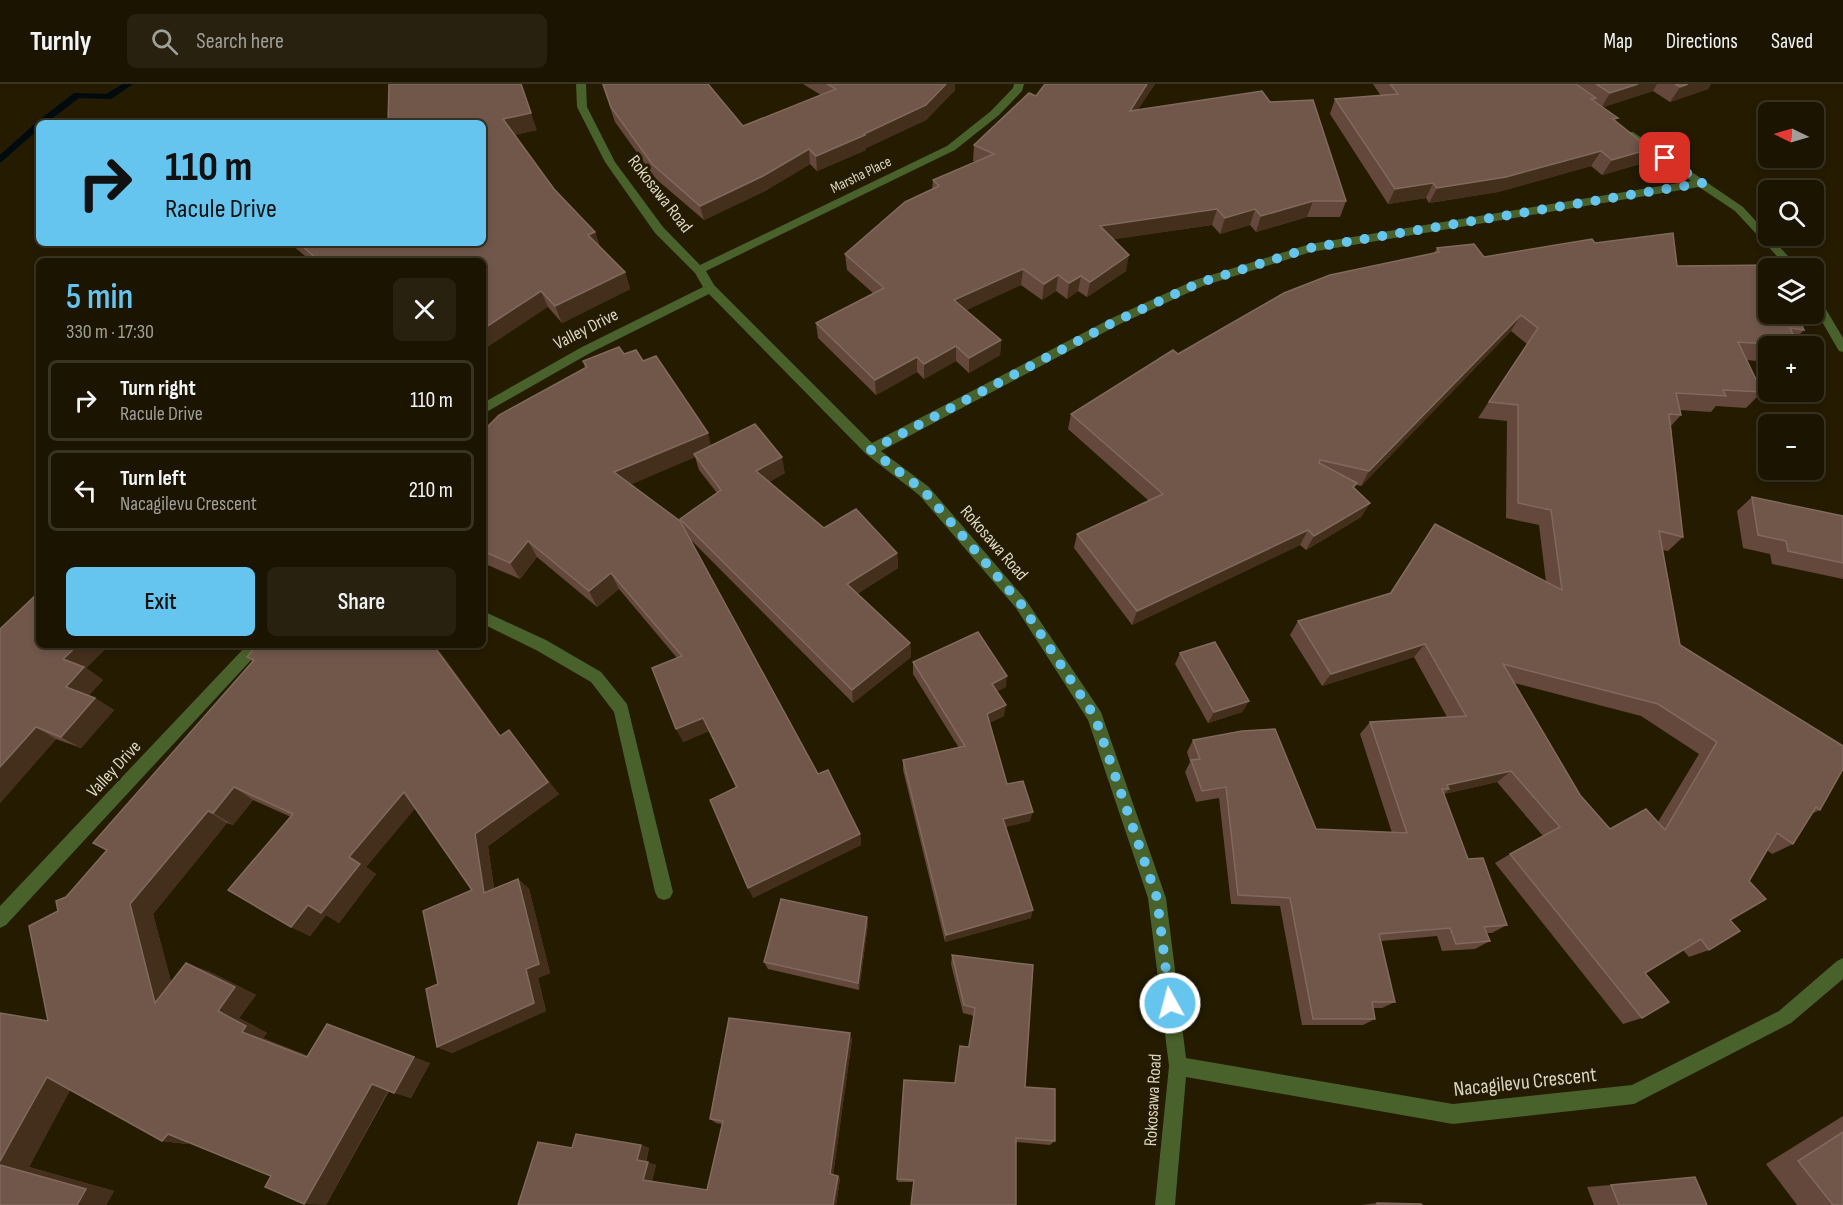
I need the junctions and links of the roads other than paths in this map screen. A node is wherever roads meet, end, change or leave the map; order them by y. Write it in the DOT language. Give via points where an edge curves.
graph roads {
  1 [pos="581,84"];
  2 [pos="1019,84"];
  3 [pos="1623,130"];
  4 [pos="1702,183"];
  5 [pos="1785,258"];
  6 [pos="699,270"];
  7 [pos="710,288"];
  8 [pos="1824,316"];
  9 [pos="1843,348"];
  10 [pos="486,407"];
  11 [pos="871,450"];
  12 [pos="486,618"];
  13 [pos="253,648"];
  14 [pos="664,892"];
  15 [pos="0,919"];
  16 [pos="1843,967"];
  17 [pos="1178,1066"];
  18 [pos="1165,1205"];
  1 -- 6 [label="street, Rokosawa Road" via="582,107 610,162 659,230"];
  2 -- 6 [label="street, Marsha Place" via="995,113 951,148"];
  3 -- 4 [label="street"];
  4 -- 5 [label="street" via="1739,209"];
  4 -- 11 [label="street" via="1310,248 1199,283 1116,321"];
  6 -- 7 [label="street, Rokosawa Road"];
  7 -- 10 [label="street, Valley Drive" via="586,350"];
  7 -- 11 [label="street, Rokosawa Road"];
  8 -- 9 [label="street"];
  11 -- 17 [label="street, Rokosawa Road" via="924,491 1021,604 1095,717 1157,898"];
  12 -- 14 [label="street" via="596,677 621,710"];
  13 -- 15 [label="street, Valley Drive"];
  16 -- 17 [label="street, Nacagilevu Crescent" via="1785,1017 1634,1094 1453,1114"];
  17 -- 18 [label="street, Rokosawa Road"];
}
